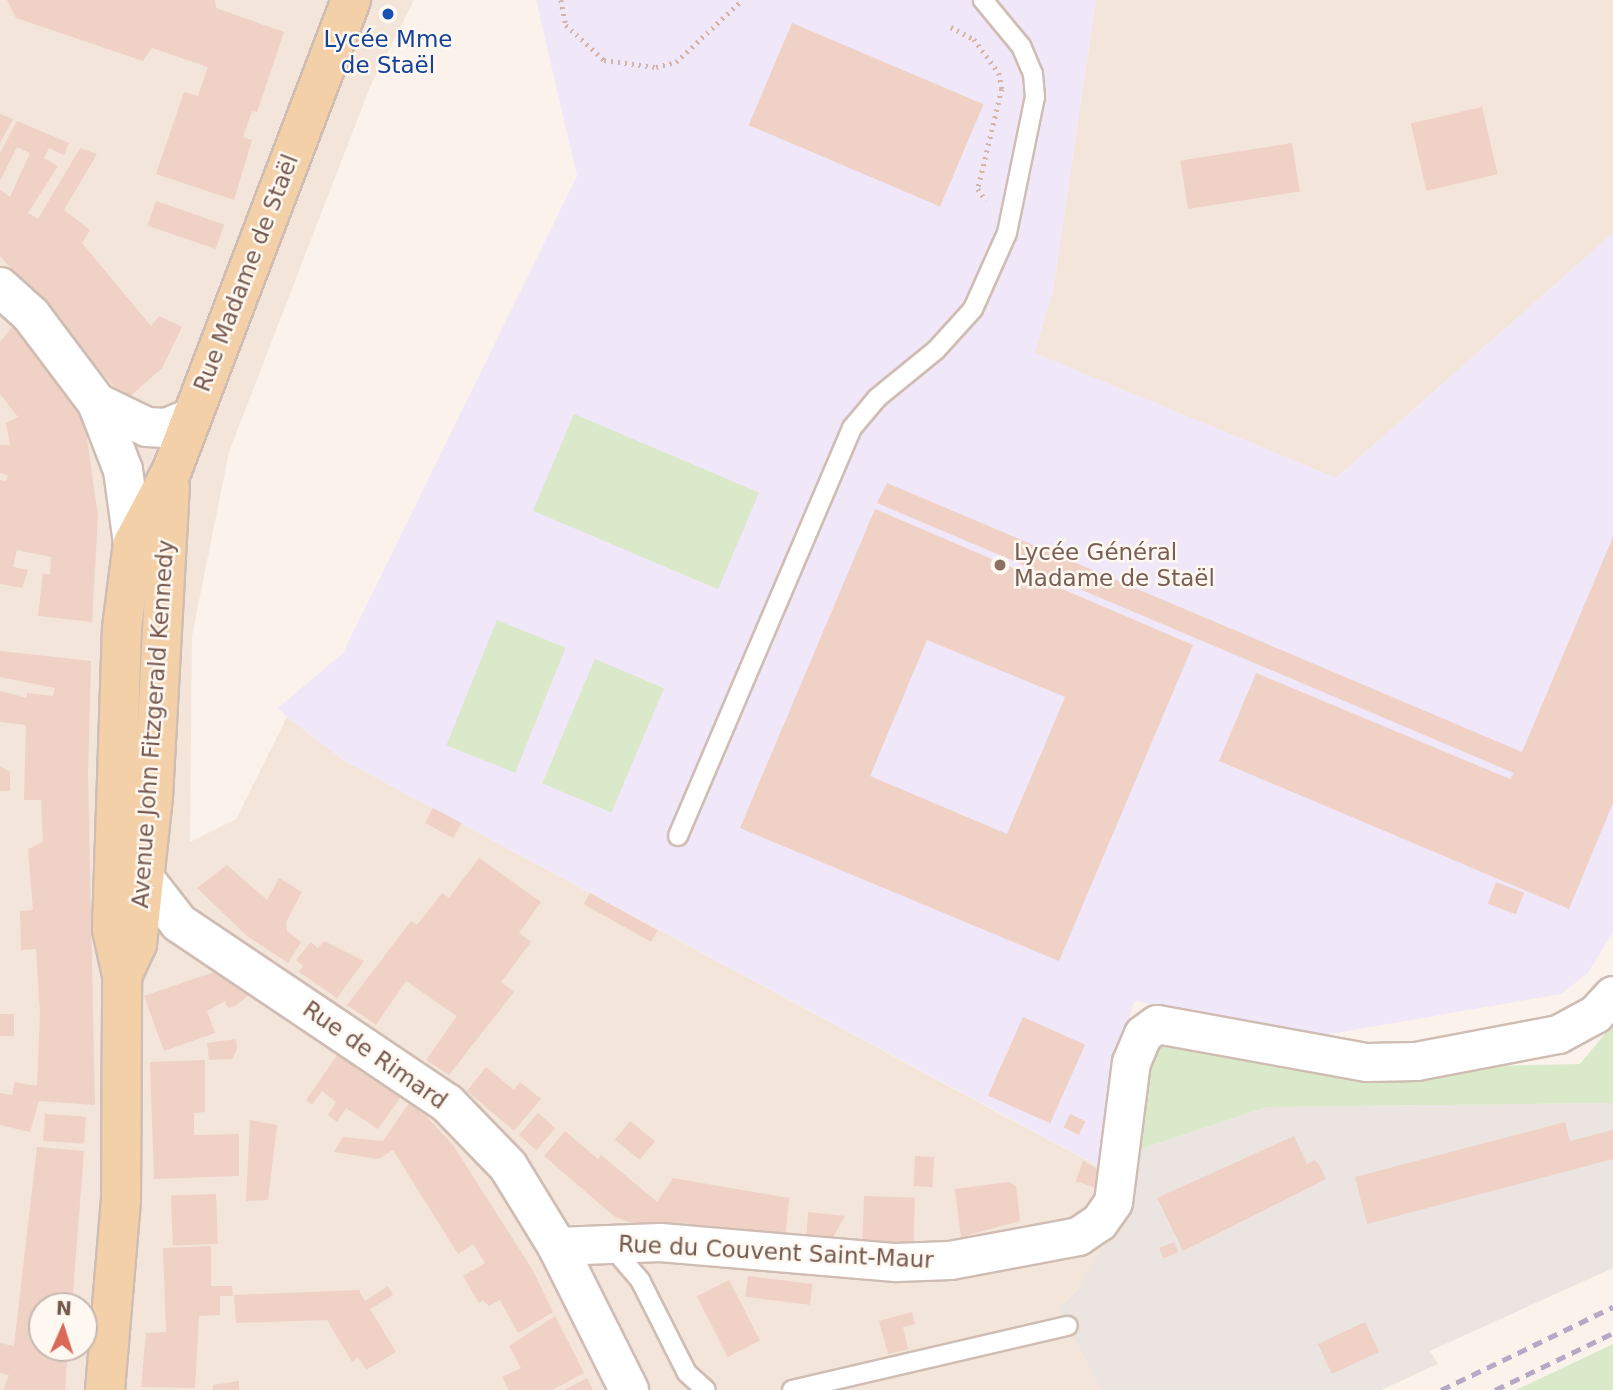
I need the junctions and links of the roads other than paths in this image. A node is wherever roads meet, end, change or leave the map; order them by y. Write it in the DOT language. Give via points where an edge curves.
graph roads {
  1 [pos="351,0"];
  2 [pos="983,0"];
  3 [pos="0,287"];
  4 [pos="97,403"];
  5 [pos="191,418"];
  6 [pos="172,470"];
  7 [pos="133,542"];
  8 [pos="678,836"];
  9 [pos="114,838"];
  10 [pos="144,881"];
  11 [pos="122,975"];
  12 [pos="1613,995"];
  13 [pos="609,1244"];
  14 [pos="556,1246"];
  15 [pos="1068,1326"];
  16 [pos="842,1384"];
  17 [pos="105,1390"];
  18 [pos="628,1390"];
  19 [pos="706,1390"];
  20 [pos="793,1390"];
  1 -- 5 [label="main road, Rue Madame de Staël"];
  2 -- 8 [label="lane" via="1021,46 1033,74 1035,97 1007,233 973,309 936,350 877,398 852,428"];
  3 -- 4 [label="street" via="31,315"];
  4 -- 5 [label="street" via="147,427 166,428"];
  4 -- 7 [label="street" via="123,470"];
  5 -- 6 [label="main road, Rue Madame de Staël"];
  6 -- 7 [label="main road, Rue Madame de Staël"];
  6 -- 10 [label="main road, Avenue John Fitzgerald Kennedy"];
  7 -- 9 [label="main road, Avenue John Fitzgerald Kennedy" via="122,628"];
  9 -- 10 [label="street, Rue de Rimard"];
  9 -- 11 [label="main road, Avenue John Fitzgerald Kennedy" via="112,929"];
  10 -- 11 [label="main road, Avenue John Fitzgerald Kennedy" via="137,944"];
  10 -- 14 [label="street, Rue de Rimard" via="179,923 447,1103 508,1166"];
  11 -- 17 [label="main road, Avenue John Fitzgerald Kennedy" via="121,1199"];
  12 -- 13 [label="street, Rue du Couvent Saint-Maur" via="1595,1014 1558,1034 1416,1061 1367,1062 1157,1024 1143,1034 1131,1062 1112,1202 1099,1222 1077,1236 950,1260 895,1262 660,1242"];
  13 -- 14 [label="street, Rue du Couvent Saint-Maur"];
  13 -- 19 [label="lane" via="640,1280 687,1373"];
  14 -- 18 [label="street, Rue de Rimard"];
  15 -- 16 [label="lane"];
  16 -- 20 [label="lane"];
}
